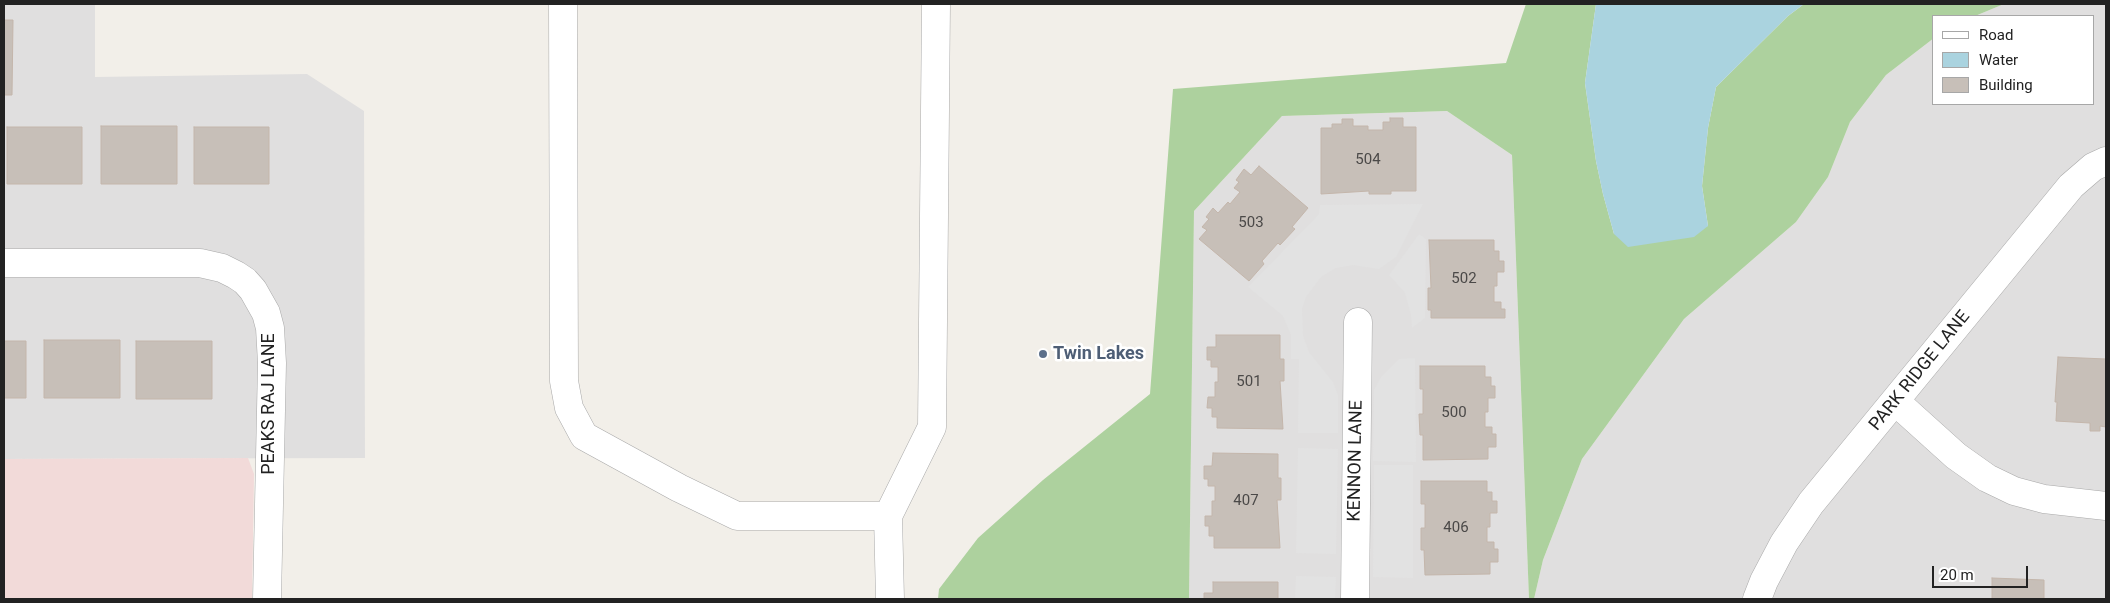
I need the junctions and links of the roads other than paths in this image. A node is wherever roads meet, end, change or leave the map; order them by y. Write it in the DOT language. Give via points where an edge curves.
graph roads {
  1 [pos="563,4"];
  2 [pos="936,4"];
  3 [pos="2106,161"];
  4 [pos="4,263"];
  5 [pos="1358,322"];
  6 [pos="1895,401"];
  7 [pos="2106,506"];
  8 [pos="888,516"];
  9 [pos="267,599"];
  10 [pos="890,599"];
  11 [pos="1355,599"];
  12 [pos="1757,599"];
  1 -- 8 [label="street" via="564,381 568,408 584,436 737,516"];
  2 -- 8 [label="street" via="932,427"];
  3 -- 6 [label="street, PARK RIDGE LANE" via="2093,167 2071,186"];
  4 -- 9 [label="street, PEAKS RAJ LANE" via="200,262 236,275 253,290 266,312 272,362"];
  5 -- 11 [label="street, KENNON LANE"];
  6 -- 7 [label="street" via="1956,456 1986,478 2014,491 2044,499"];
  6 -- 12 [label="street, PARK RIDGE LANE" via="1811,504 1784,543"];
  8 -- 10 [label="street"];
}
